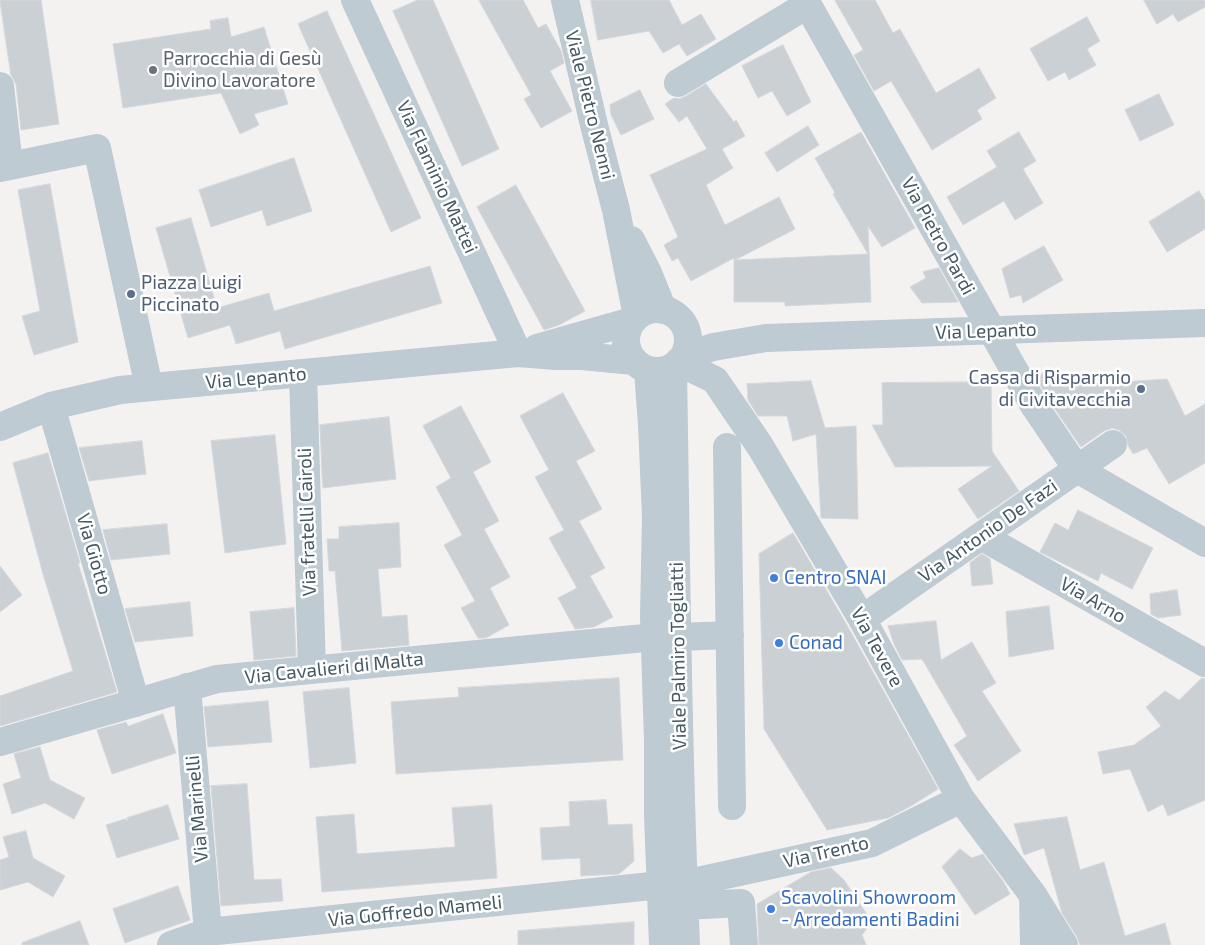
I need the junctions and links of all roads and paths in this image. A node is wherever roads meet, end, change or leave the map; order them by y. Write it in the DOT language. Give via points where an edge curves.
graph roads {
  1 [pos="355,0"];
  2 [pos="565,0"];
  3 [pos="806,2"];
  4 [pos="678,83"];
  5 [pos="0,86"];
  6 [pos="5,167"];
  7 [pos="654,318"];
  8 [pos="1205,323"];
  9 [pos="990,330"];
  10 [pos="766,338"];
  11 [pos="518,353"];
  12 [pos="663,363"];
  13 [pos="303,374"];
  14 [pos="149,387"];
  15 [pos="51,406"];
  16 [pos="0,428"];
  17 [pos="1113,444"];
  18 [pos="727,447"];
  19 [pos="1077,469"];
  20 [pos="981,536"];
  21 [pos="1205,543"];
  22 [pos="862,619"];
  23 [pos="730,635"];
  24 [pos="666,637"];
  25 [pos="1205,663"];
  26 [pos="312,670"];
  27 [pos="187,687"];
  28 [pos="136,703"];
  29 [pos="0,742"];
  30 [pos="962,799"];
  31 [pos="732,806"];
  32 [pos="676,892"];
  33 [pos="1033,895"];
  34 [pos="208,932"];
  35 [pos="171,945"];
  36 [pos="663,945"];
  37 [pos="686,945"];
  38 [pos="744,945"];
  39 [pos="1034,945"];
  40 [pos="1064,945"];
  1 -- 11 [label="street, Via Flaminio Mattei"];
  2 -- 7 [label="street, Viale Pietro Nenni" via="616,210 648,273"];
  3 -- 4 [label="street"];
  3 -- 9 [label="street, Via Pietro Pardi"];
  5 -- 6 [label="street"];
  6 -- 14 [label="street" via="97,148"];
  7 -- 10 [label="street, Via Lepanto"];
  7 -- 11 [label="street, Via Lepanto"];
  7 -- 12 [label="street, Viale Pietro Nenni" via="686,332 686,349"];
  7 -- 12 [label="street" via="628,327 627,351"];
  8 -- 9 [label="street, Via Lepanto"];
  9 -- 10 [label="street, Via Lepanto"];
  9 -- 19 [label="street, Via Pietro Pardi" via="1034,407"];
  10 -- 12 [label="street, Via Lepanto" via="713,347"];
  11 -- 12 [label="street, Via Lepanto"];
  11 -- 13 [label="street, Via Lepanto"];
  12 -- 22 [label="street, Via Tevere" via="715,380 760,446"];
  12 -- 24 [label="street, Viale Palmiro Togliatti" via="652,425 656,517 654,618"];
  13 -- 14 [label="street, Via Lepanto"];
  13 -- 26 [label="street, Via fratelli Cairoli"];
  14 -- 15 [label="street, Via Lepanto" via="120,390"];
  15 -- 16 [label="street, Via Lepanto"];
  15 -- 28 [label="street, Via Giotto"];
  17 -- 19 [label="street, Via Antonio De Fazi"];
  18 -- 23 [label="street"];
  19 -- 20 [label="street, Via Antonio De Fazi"];
  19 -- 21 [label="street"];
  20 -- 22 [label="street, Via Antonio De Fazi"];
  20 -- 25 [label="street, Via Arno"];
  22 -- 30 [label="street, Via Tevere"];
  23 -- 24 [label="street, Via Cavalieri di Malta"];
  23 -- 31 [label="street"];
  24 -- 26 [label="street, Via Cavalieri di Malta"];
  24 -- 32 [label="street, Viale Palmiro Togliatti" via="658,741 658,815"];
  26 -- 27 [label="street, Via Cavalieri di Malta" via="217,679"];
  27 -- 28 [label="street, Via Cavalieri di Malta"];
  27 -- 34 [label="street, Via Marinelli"];
  28 -- 29 [label="street, Via Cavalieri di Malta"];
  30 -- 32 [label="street, Via Trento" via="872,842"];
  30 -- 33 [label="street, Via Tevere"];
  32 -- 34 [label="street, Via Goffredo Mameli"];
  32 -- 36 [label="street, Viale Palmiro Togliatti"];
  32 -- 37 [label="street, Viale Palmiro Togliatti"];
  32 -- 38 [label="street" via="742,904"];
  33 -- 39 [label="street"];
  33 -- 40 [label="street, Via Tevere"];
  34 -- 35 [label="street, Via Goffredo Mameli"];
}
